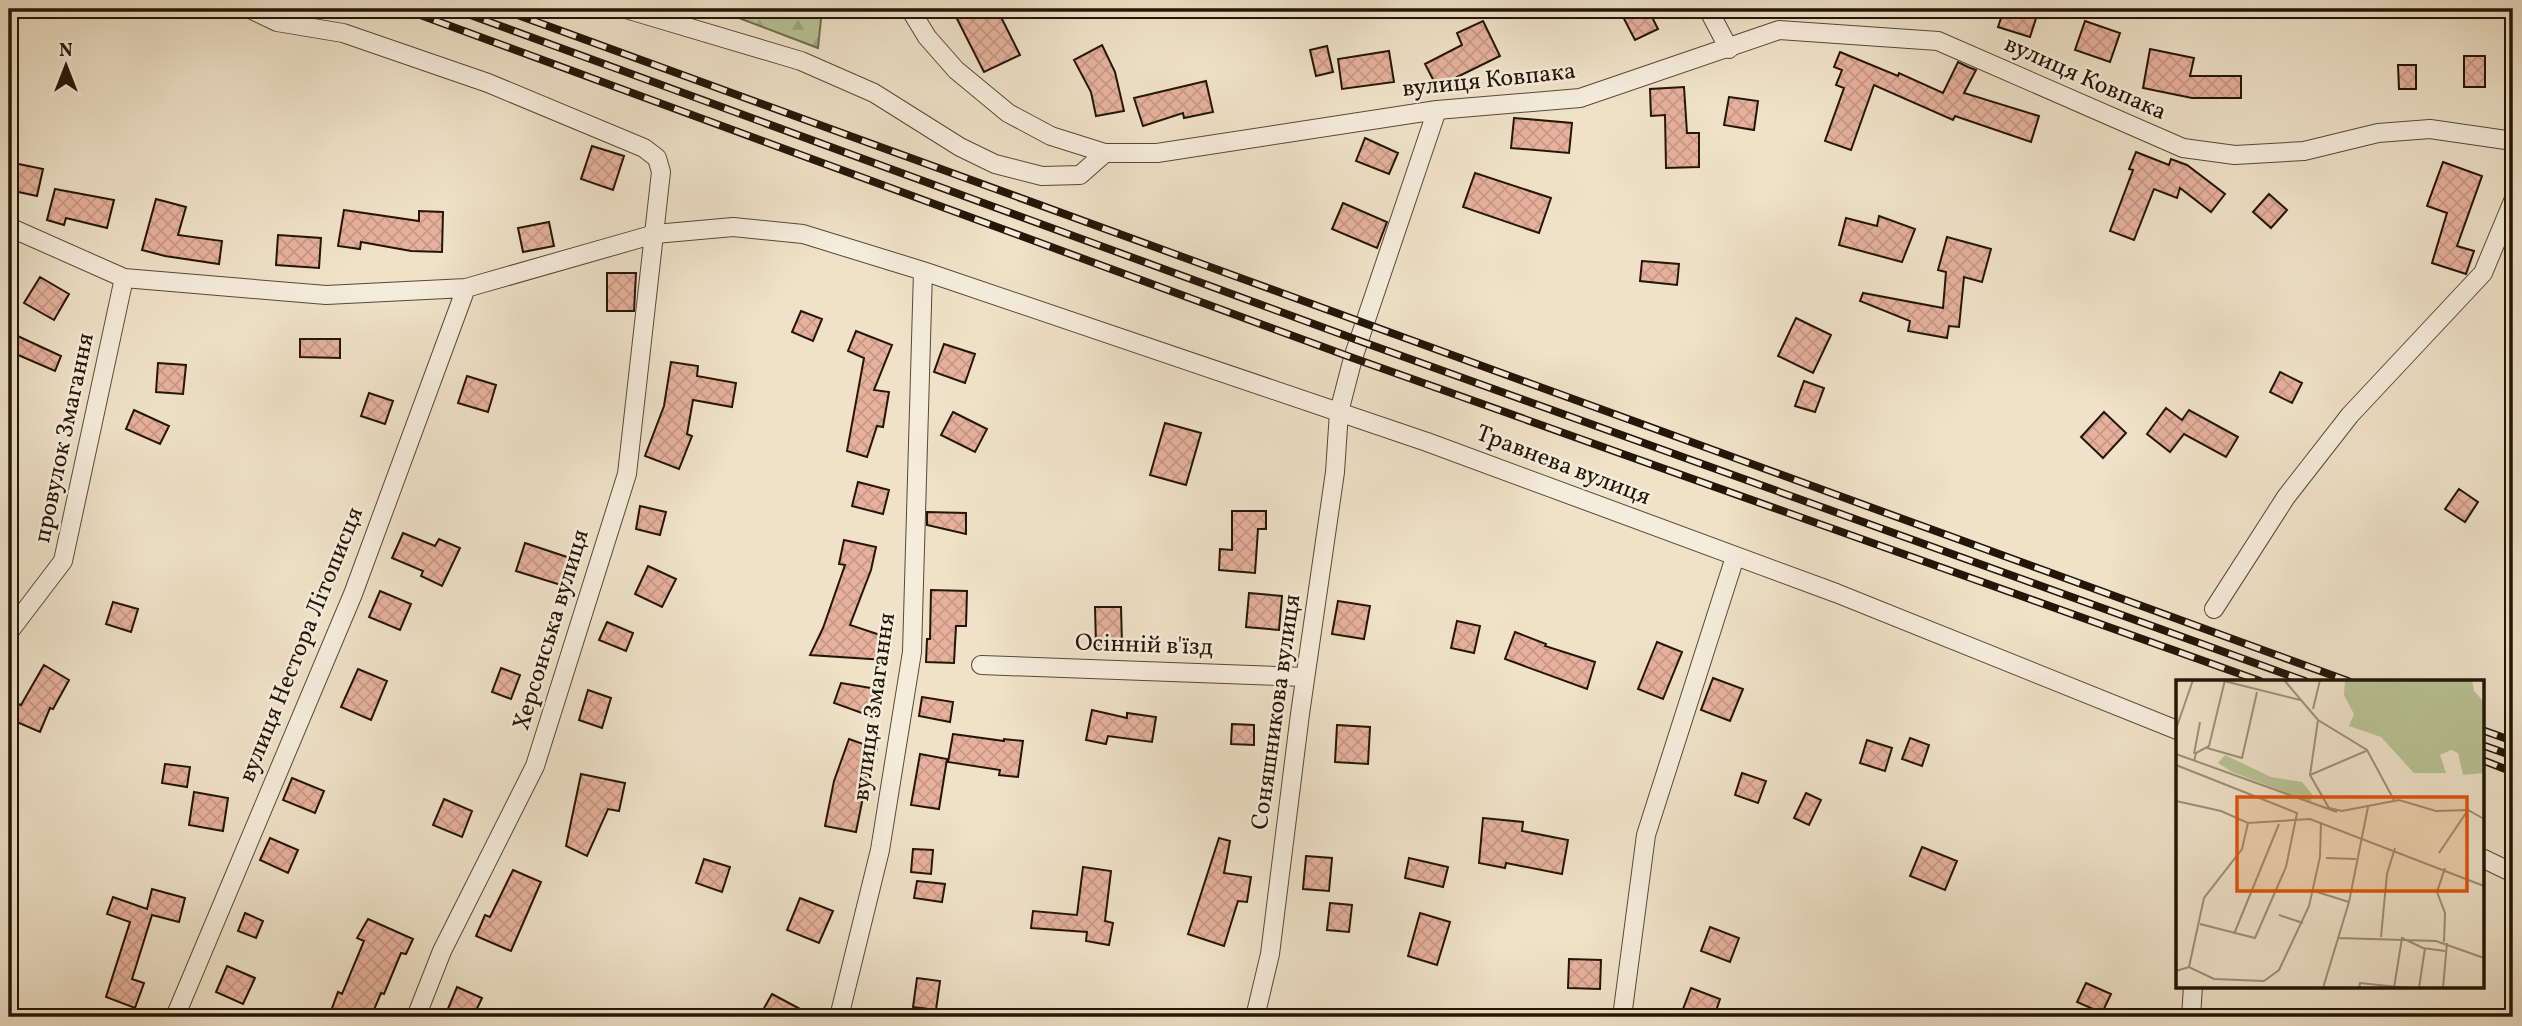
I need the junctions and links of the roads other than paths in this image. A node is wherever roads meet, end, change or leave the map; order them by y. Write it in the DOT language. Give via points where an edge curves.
graph roads {
  1 [pos="250,9"];
  2 [pos="626,9"];
  3 [pos="911,9"];
  4 [pos="1708,9"];
  5 [pos="1729,49"];
  6 [pos="1437,110"];
  7 [pos="2513,141"];
  8 [pos="1105,153"];
  9 [pos="2513,201"];
  10 [pos="9,227"];
  11 [pos="655,234"];
  12 [pos="923,271"];
  13 [pos="124,278"];
  14 [pos="466,288"];
  15 [pos="1339,412"];
  16 [pos="1735,557"];
  17 [pos="2214,609"];
  18 [pos="9,632"];
  19 [pos="981,665"];
  20 [pos="1305,677"];
  21 [pos="2176,730"];
  22 [pos="2484,859"];
  23 [pos="2513,873"];
  24 [pos="2193,988"];
  25 [pos="175,1017"];
  26 [pos="416,1017"];
  27 [pos="839,1017"];
  28 [pos="1255,1017"];
  29 [pos="1622,1017"];
  30 [pos="2191,1017"];
  1 -- 11 [label="street, Херсонська вулиця" via="277,22 343,33 475,79 644,148 657,158 660,172"];
  2 -- 8 [label="street" via="801,61 874,93 995,164 1042,176 1080,175"];
  3 -- 8 [label="street, вулиця Ковпака" via="927,37 956,70 1008,113 1051,136"];
  4 -- 5 [label="street"];
  5 -- 6 [label="street, вулиця Ковпака" via="1580,98"];
  5 -- 7 [label="street, вулиця Ковпака" via="1780,30 1938,41 2183,148 2235,155 2304,151 2378,133 2430,129"];
  6 -- 8 [label="street, вулиця Ковпака" via="1157,153"];
  6 -- 15 [label="street, Соняшникова вулиця"];
  9 -- 17 [label="street" via="2483,273 2350,415 2286,497"];
  10 -- 13 [label="street, Травнева вулиця"];
  11 -- 12 [label="street, Травнева вулиця" via="733,227 803,234"];
  11 -- 14 [label="street, Травнева вулиця"];
  11 -- 26 [label="street, Херсонська вулиця" via="623,488 535,766 442,951"];
  12 -- 15 [label="street, Травнева вулиця"];
  12 -- 27 [label="street, вулиця Змагання" via="912,652 880,850"];
  13 -- 14 [label="street, Травнева вулиця" via="326,295"];
  13 -- 18 [label="street, провулок Змагання" via="64,561"];
  14 -- 25 [label="street, вулиця Нестора Літописця" via="353,594"];
  15 -- 16 [label="street, Травнева вулиця"];
  15 -- 20 [label="street, Соняшникова вулиця" via="1335,472"];
  16 -- 21 [label="street, Травнева вулиця"];
  16 -- 29 [label="street" via="1646,835"];
  19 -- 20 [label="street, Осінній в'їзд"];
  20 -- 28 [label="street, Соняшникова вулиця" via="1270,954"];
  22 -- 23 [label="street"];
  24 -- 30 [label="street"];
}
